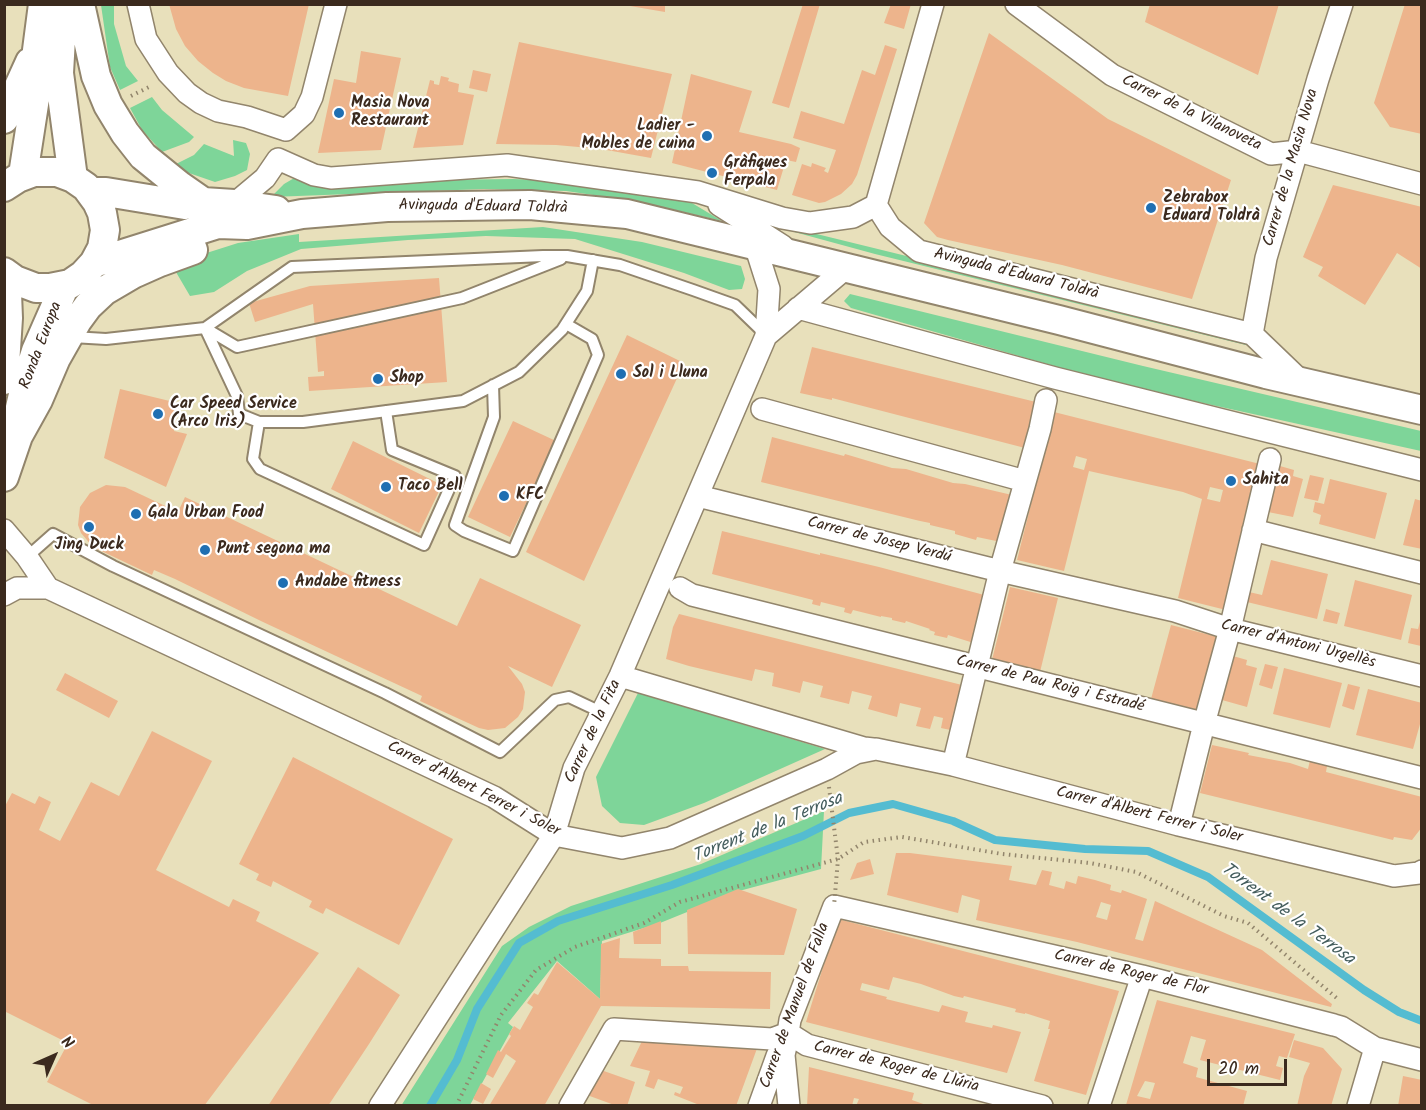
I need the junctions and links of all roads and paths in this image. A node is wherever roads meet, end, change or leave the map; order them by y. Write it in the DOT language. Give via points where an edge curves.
graph roads {
  1 [pos="44,4"];
  2 [pos="63,4"];
  3 [pos="80,4"];
  4 [pos="138,4"];
  5 [pos="336,4"];
  6 [pos="933,4"];
  7 [pos="1016,4"];
  8 [pos="1342,4"];
  9 [pos="37,50"];
  10 [pos="4,119"];
  11 [pos="286,130"];
  12 [pos="1298,150"];
  13 [pos="278,159"];
  14 [pos="14,181"];
  15 [pos="1422,184"];
  16 [pos="82,185"];
  17 [pos="699,192"];
  18 [pos="203,202"];
  19 [pos="876,205"];
  20 [pos="240,214"];
  21 [pos="755,245"];
  22 [pos="567,256"];
  23 [pos="802,258"];
  24 [pos="593,260"];
  25 [pos="94,263"];
  26 [pos="846,268"];
  27 [pos="7,274"];
  28 [pos="64,285"];
  29 [pos="798,308"];
  30 [pos="566,324"];
  31 [pos="205,328"];
  32 [pos="1252,334"];
  33 [pos="766,336"];
  34 [pos="68,337"];
  35 [pos="4,380"];
  36 [pos="1303,382"];
  37 [pos="493,385"];
  38 [pos="1046,400"];
  39 [pos="762,409"];
  40 [pos="1422,410"];
  41 [pos="386,411"];
  42 [pos="260,422"];
  43 [pos="18,436"];
  44 [pos="1270,459"];
  45 [pos="1422,470"];
  46 [pos="4,477"];
  47 [pos="1025,481"];
  48 [pos="698,496"];
  49 [pos="4,530"];
  50 [pos="1252,530"];
  51 [pos="27,557"];
  52 [pos="1000,571"];
  53 [pos="1422,573"];
  54 [pos="1061,585"];
  55 [pos="48,588"];
  56 [pos="680,588"];
  57 [pos="4,595"];
  58 [pos="1230,629"];
  59 [pos="976,666"];
  60 [pos="620,676"];
  61 [pos="1422,676"];
  62 [pos="603,713"];
  63 [pos="1204,724"];
  64 [pos="876,749"];
  65 [pos="952,765"];
  66 [pos="1422,778"];
  67 [pos="829,787"];
  68 [pos="1179,825"];
  69 [pos="554,835"];
  70 [pos="1422,871"];
  71 [pos="834,906"];
  72 [pos="1142,976"];
  73 [pos="788,1033"];
  74 [pos="1374,1048"];
  75 [pos="1422,1060"];
  76 [pos="380,1106"];
  77 [pos="570,1106"];
  78 [pos="759,1106"];
  79 [pos="789,1106"];
  80 [pos="1042,1106"];
  81 [pos="1100,1106"];
  82 [pos="1358,1106"];
  1 -- 9 [label="street"];
  2 -- 16 [label="street" via="59,74"];
  3 -- 18 [label="street" via="96,76 125,133 143,156"];
  4 -- 11 [label="street" via="146,39 168,73 187,93 218,111"];
  5 -- 11 [label="street" via="312,97 304,114"];
  6 -- 19 [label="street"];
  7 -- 12 [label="street, Carrer de la Vilanoveta" via="1112,75 1270,154"];
  8 -- 12 [label="street, Carrer de la Masia Nova"];
  9 -- 10 [label="street"];
  9 -- 14 [label="street" via="39,72"];
  11 -- 13 [label="street"];
  12 -- 15 [label="street, Carrer de la Vilanoveta"];
  12 -- 32 [label="street, Carrer de la Masia Nova" via="1266,258"];
  13 -- 17 [label="street, Avinguda d'Eduard Toldrà" via="331,178 507,165"];
  13 -- 20 [label="street"];
  14 -- 16 [label="street" via="45,171 57,172"];
  16 -- 18 [label="street" via="186,204"];
  16 -- 25 [label="street" via="100,207 105,230"];
  17 -- 19 [label="street, Avinguda d'Eduard Toldrà" via="810,223 853,217"];
  17 -- 23 [label="street, Avinguda d'Eduard Toldrà"];
  18 -- 20 [label="street"];
  19 -- 32 [label="street, Avinguda d'Eduard Toldrà" via="890,227 919,251"];
  20 -- 21 [label="street, Avinguda d'Eduard Toldrà" via="530,205 627,214"];
  20 -- 25 [label="street"];
  20 -- 34 [label="street" via="232,235 160,262 104,291 88,306"];
  21 -- 23 [label="street, Avinguda d'Eduard Toldrà"];
  21 -- 33 [label="street, Carrer de la Fita" via="769,289"];
  22 -- 24 [label="lane"];
  22 -- 31 [label="lane" via="462,298 237,347"];
  22 -- 31 [label="lane" via="292,267"];
  23 -- 26 [label="street, Avinguda d'Eduard Toldrà"];
  24 -- 30 [label="lane" via="587,291"];
  24 -- 33 [label="lane" via="620,265 735,305"];
  25 -- 28 [label="street" via="79,279"];
  26 -- 29 [label="street, Carrer de la Fita"];
  26 -- 36 [label="street, Avinguda d'Eduard Toldrà"];
  27 -- 28 [label="street" via="36,288"];
  27 -- 35 [label="street, Ronda Europa"];
  28 -- 43 [label="street, Ronda Europa" via="25,386"];
  29 -- 33 [label="street, Carrer de la Fita"];
  29 -- 45 [label="street" via="1055,378"];
  30 -- 37 [label="lane" via="519,372"];
  30 -- 37 [label="lane" via="592,339 598,355 513,551 455,525 494,417"];
  31 -- 34 [label="lane" via="106,339"];
  31 -- 42 [label="lane" via="237,396 239,414"];
  32 -- 36 [label="street, Avinguda d'Eduard Toldrà"];
  33 -- 48 [label="street, Carrer de la Fita"];
  34 -- 43 [label="street"];
  36 -- 40 [label="street, Avinguda d'Eduard Toldrà"];
  37 -- 41 [label="lane" via="463,401"];
  38 -- 47 [label="street"];
  39 -- 47 [label="street"];
  41 -- 42 [label="lane" via="303,422"];
  41 -- 42 [label="lane" via="392,450 455,476 424,545 260,469 254,459"];
  43 -- 46 [label="street, Ronda Europa"];
  44 -- 50 [label="street"];
  47 -- 52 [label="street"];
  48 -- 52 [label="street, Carrer de Josep Verdú"];
  48 -- 60 [label="street, Carrer de la Fita"];
  49 -- 51 [label="street"];
  50 -- 53 [label="street"];
  50 -- 58 [label="street"];
  51 -- 55 [label="street"];
  51 -- 62 [label="lane" via="53,534 500,752 555,700 569,697"];
  52 -- 54 [label="street, Carrer de Josep Verdú"];
  52 -- 59 [label="street"];
  54 -- 58 [label="street, Carrer d'Antoni Urgellès"];
  55 -- 57 [label="street, Carrer d'Albert Ferrer i Soler" via="17,588"];
  55 -- 69 [label="street, Carrer d'Albert Ferrer i Soler" via="494,798"];
  56 -- 59 [label="street, Carrer de Pau Roig i Estradé" via="692,595"];
  58 -- 61 [label="street, Carrer d'Antoni Urgellès"];
  58 -- 63 [label="street"];
  59 -- 63 [label="street, Carrer de Pau Roig i Estradé"];
  59 -- 65 [label="street"];
  60 -- 62 [label="street, Carrer de la Fita"];
  60 -- 64 [label="street, Carrer d'Albert Ferrer i Soler"];
  62 -- 69 [label="street, Carrer de la Fita" via="574,768"];
  63 -- 66 [label="street, Carrer de Pau Roig i Estradé"];
  63 -- 68 [label="street"];
  64 -- 65 [label="street, Carrer d'Albert Ferrer i Soler"];
  64 -- 69 [label="street, Carrer d'Albert Ferrer i Soler" via="856,753 670,838 622,848"];
  65 -- 68 [label="street, Carrer d'Albert Ferrer i Soler"];
  67 -- 71 [label="path, bridge" via="838,859"];
  68 -- 70 [label="street, Carrer d'Albert Ferrer i Soler" via="1394,876"];
  69 -- 76 [label="street, Carrer de la Fita"];
  71 -- 72 [label="street, Carrer de Roger de Flor"];
  71 -- 73 [label="street, Carrer de Manuel de Falla"];
  72 -- 74 [label="street, Carrer de Roger de Flor" via="1341,1027"];
  72 -- 81 [label="street"];
  73 -- 77 [label="street" via="772,1039 614,1029"];
  73 -- 78 [label="street, Carrer de Manuel de Falla"];
  73 -- 79 [label="street" via="784,1055"];
  73 -- 80 [label="street, Carrer de Roger de Llúria" via="807,1045"];
  74 -- 75 [label="street, Carrer de Roger de Flor"];
  74 -- 82 [label="street"];
}
